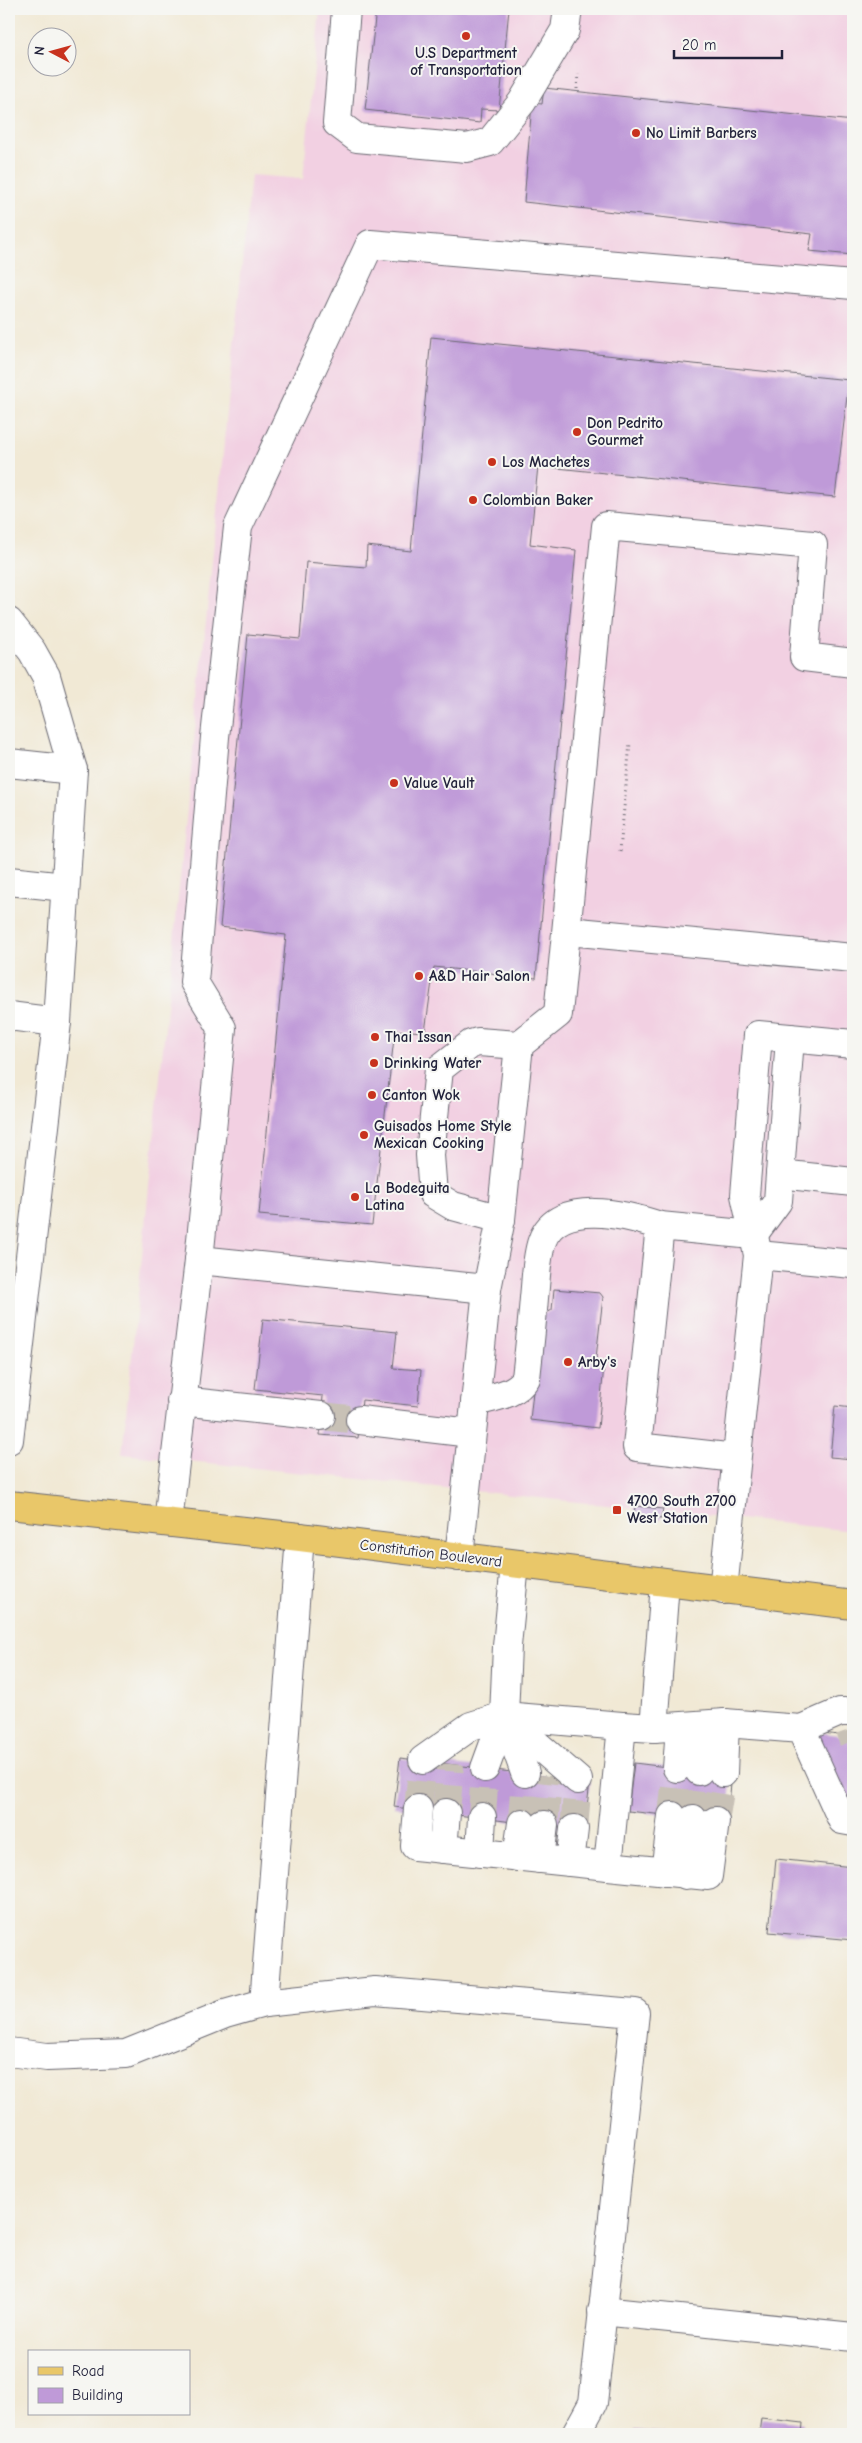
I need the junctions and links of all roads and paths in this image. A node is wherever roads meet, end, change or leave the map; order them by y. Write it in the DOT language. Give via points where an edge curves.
graph roads {
  1 [pos="346,9"];
  2 [pos="566,19"];
  3 [pos="853,285"];
  4 [pos="9,622"];
  5 [pos="20,650"];
  6 [pos="853,663"];
  7 [pos="630,744"];
  8 [pos="9,763"];
  9 [pos="73,770"];
  10 [pos="620,851"];
  11 [pos="9,881"];
  12 [pos="65,887"];
  13 [pos="568,931"];
  14 [pos="853,958"];
  15 [pos="9,1016"];
  16 [pos="57,1022"];
  17 [pos="790,1038"];
  18 [pos="853,1044"];
  19 [pos="519,1045"];
  20 [pos="780,1174"];
  21 [pos="853,1182"];
  22 [pos="500,1219"];
  23 [pos="660,1226"];
  24 [pos="756,1245"];
  25 [pos="199,1260"];
  26 [pos="853,1264"];
  27 [pos="486,1289"];
  28 [pos="181,1401"];
  29 [pos="475,1402"];
  30 [pos="321,1416"];
  31 [pos="360,1420"];
  32 [pos="472,1432"];
  33 [pos="9,1440"];
  34 [pos="736,1458"];
  35 [pos="9,1505"];
  36 [pos="168,1522"];
  37 [pos="300,1537"];
  38 [pos="459,1557"];
  39 [pos="515,1564"];
  40 [pos="665,1583"];
  41 [pos="723,1590"];
  42 [pos="853,1605"];
  43 [pos="504,1716"];
  44 [pos="847,1718"];
  45 [pos="622,1726"];
  46 [pos="691,1726"];
  47 [pos="801,1729"];
  48 [pos="423,1760"];
  49 [pos="450,1764"];
  50 [pos="486,1768"];
  51 [pos="537,1774"];
  52 [pos="578,1780"];
  53 [pos="418,1809"];
  54 [pos="446,1813"];
  55 [pos="482,1817"];
  56 [pos="853,1822"];
  57 [pos="533,1824"];
  58 [pos="574,1829"];
  59 [pos="443,1849"];
  60 [pos="480,1853"];
  61 [pos="529,1858"];
  62 [pos="570,1862"];
  63 [pos="608,1866"];
  64 [pos="686,1875"];
  65 [pos="264,2003"];
  66 [pos="9,2052"];
  67 [pos="602,2311"];
  68 [pos="853,2337"];
  69 [pos="576,2434"];
  1 -- 2 [label="lane" via="337,123 357,138 467,148 490,142 522,102"];
  3 -- 25 [label="lane" via="370,244 238,527 215,737 194,982 222,1028"];
  4 -- 5 [label="lane"];
  5 -- 9 [label="lane" via="46,676"];
  6 -- 13 [label="lane" via="804,657 813,545 606,526"];
  7 -- 10 [label="path"];
  8 -- 9 [label="lane"];
  9 -- 12 [label="lane"];
  11 -- 12 [label="lane"];
  12 -- 16 [label="lane"];
  13 -- 14 [label="lane"];
  13 -- 19 [label="lane" via="558,1014"];
  15 -- 16 [label="lane"];
  16 -- 33 [label="lane"];
  17 -- 18 [label="lane"];
  17 -- 20 [label="lane"];
  17 -- 24 [label="lane" via="758,1035 745,1195"];
  19 -- 22 [label="lane"];
  19 -- 22 [label="lane" via="471,1044 439,1069 438,1078 430,1155 433,1194 453,1206"];
  20 -- 21 [label="lane"];
  20 -- 24 [label="lane" via="778,1200"];
  22 -- 27 [label="lane"];
  23 -- 24 [label="lane"];
  23 -- 29 [label="lane" via="638,1218 591,1212 573,1214 554,1224 542,1240 526,1378 510,1392"];
  23 -- 34 [label="lane" via="636,1447"];
  24 -- 26 [label="lane"];
  24 -- 34 [label="lane"];
  25 -- 27 [label="lane"];
  25 -- 28 [label="lane"];
  27 -- 29 [label="lane"];
  28 -- 30 [label="lane"];
  28 -- 36 [label="lane"];
  29 -- 32 [label="lane"];
  31 -- 32 [label="lane"];
  32 -- 38 [label="lane"];
  34 -- 41 [label="lane"];
  35 -- 36 [label="main road, Constitution Boulevard"];
  36 -- 37 [label="main road, Constitution Boulevard"];
  37 -- 38 [label="main road, Constitution Boulevard"];
  37 -- 65 [label="lane"];
  38 -- 39 [label="main road, Constitution Boulevard"];
  39 -- 40 [label="main road, Constitution Boulevard"];
  39 -- 43 [label="lane"];
  40 -- 41 [label="main road, Constitution Boulevard"];
  40 -- 46 [label="lane"];
  41 -- 42 [label="main road, Constitution Boulevard"];
  43 -- 45 [label="lane"];
  43 -- 48 [label="lane" via="471,1726"];
  43 -- 49 [label="lane"];
  43 -- 50 [label="lane"];
  43 -- 51 [label="lane"];
  43 -- 52 [label="lane"];
  44 -- 47 [label="lane"];
  45 -- 46 [label="lane"];
  45 -- 63 [label="lane"];
  46 -- 46 [label="lane" via="700,1771"];
  46 -- 47 [label="lane"];
  47 -- 56 [label="lane" via="842,1820"];
  53 -- 59 [label="lane" via="415,1846"];
  54 -- 59 [label="lane"];
  55 -- 60 [label="lane"];
  57 -- 61 [label="lane"];
  58 -- 62 [label="lane"];
  59 -- 60 [label="lane"];
  60 -- 61 [label="lane"];
  61 -- 62 [label="lane"];
  62 -- 63 [label="lane"];
  63 -- 64 [label="lane"];
  64 -- 64 [label="lane" via="693,1818"];
  65 -- 66 [label="lane" via="225,2014 126,2054 47,2057"];
  65 -- 67 [label="lane" via="376,1991 635,2013"];
  67 -- 68 [label="lane"];
  67 -- 69 [label="lane" via="593,2403"];
}
